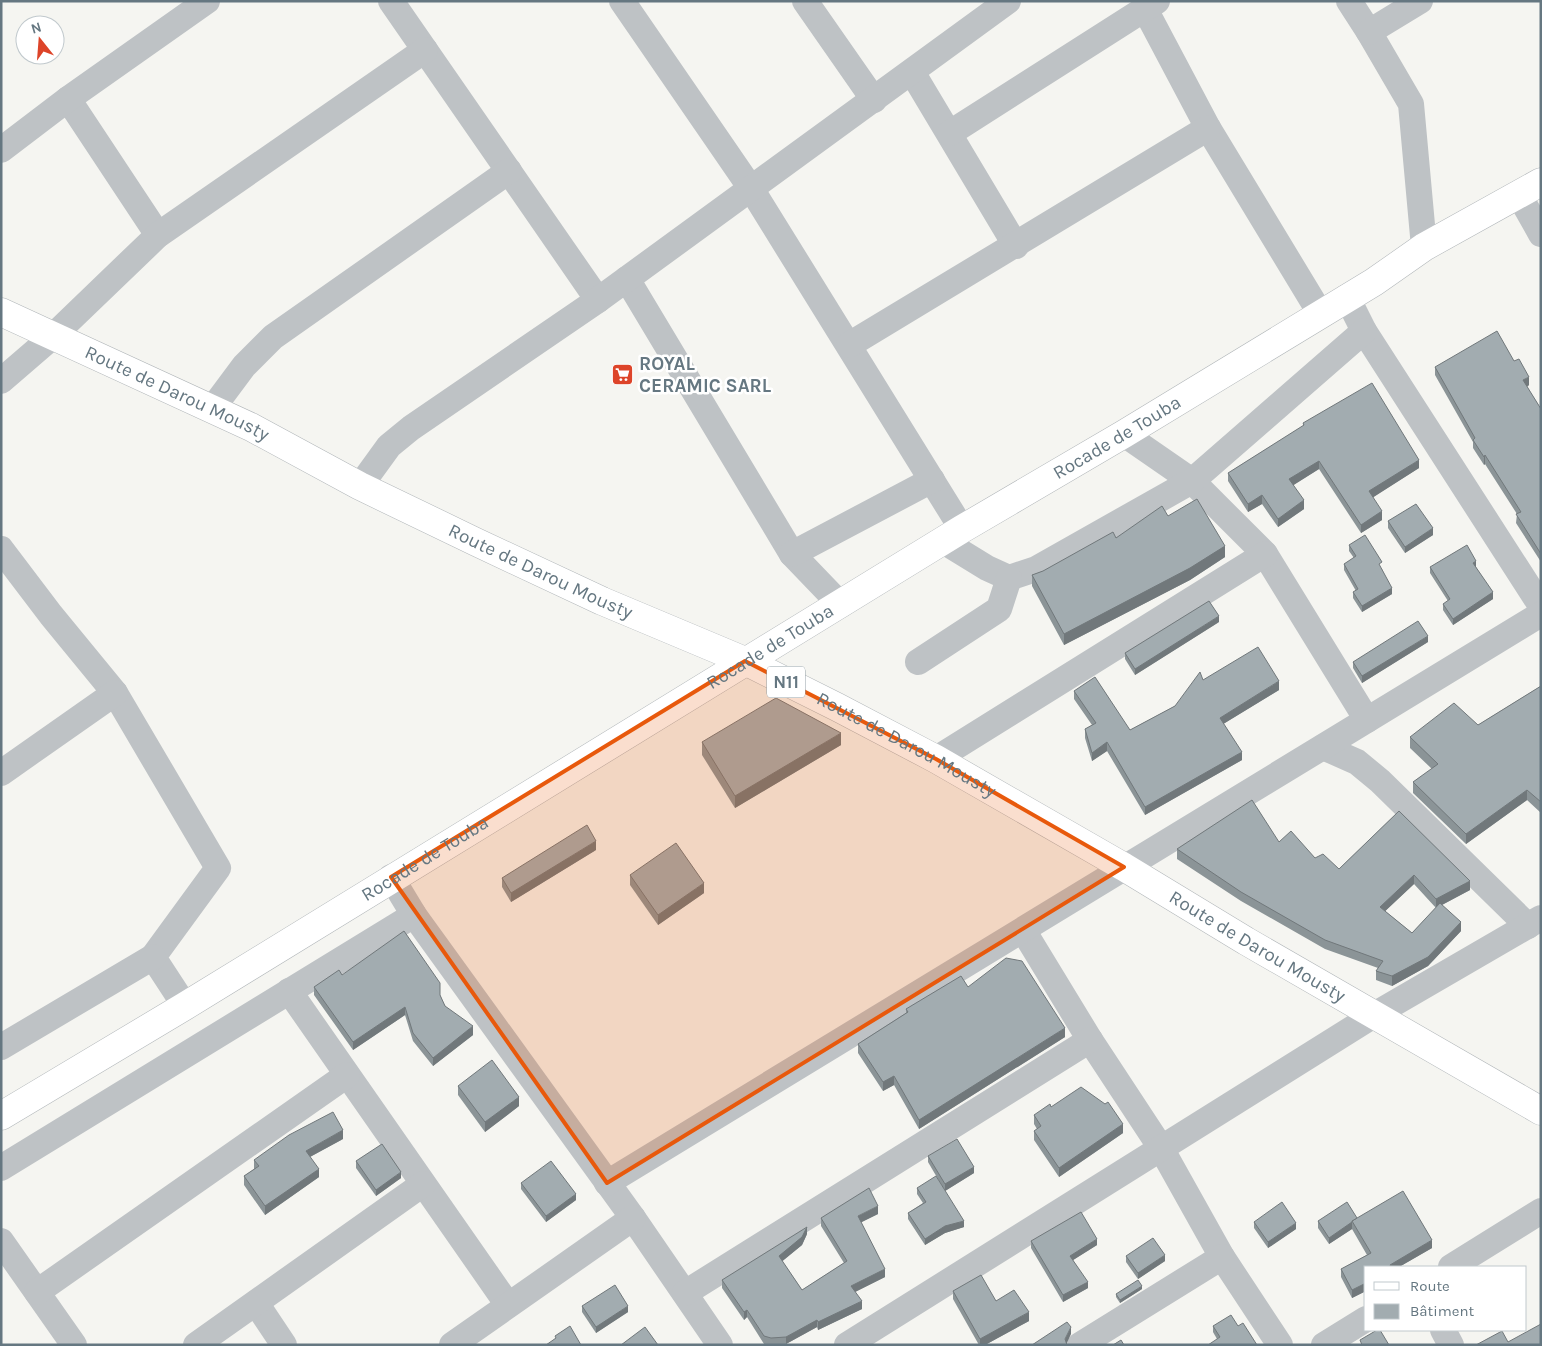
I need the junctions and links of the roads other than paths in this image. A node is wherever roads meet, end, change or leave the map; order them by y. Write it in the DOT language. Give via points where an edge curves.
graph roads {
  1 [pos="207,1"];
  2 [pos="391,1"];
  3 [pos="622,1"];
  4 [pos="806,1"];
  5 [pos="1349,1"];
  6 [pos="1420,1"];
  7 [pos="1002,3"];
  8 [pos="1151,5"];
  9 [pos="1369,32"];
  10 [pos="425,50"];
  11 [pos="912,72"];
  12 [pos="68,100"];
  13 [pos="874,100"];
  14 [pos="1208,128"];
  15 [pos="950,133"];
  16 [pos="1,150"];
  17 [pos="509,171"];
  18 [pos="1530,188"];
  19 [pos="752,190"];
  20 [pos="1541,234"];
  21 [pos="158,235"];
  22 [pos="1016,246"];
  23 [pos="1424,247"];
  24 [pos="627,279"];
  25 [pos="1346,297"];
  26 [pos="598,300"];
  27 [pos="1,312"];
  28 [pos="1320,314"];
  29 [pos="1364,331"];
  30 [pos="52,337"];
  31 [pos="849,345"];
  32 [pos="1,381"];
  33 [pos="212,409"];
  34 [pos="1124,434"];
  35 [pos="932,480"];
  36 [pos="1192,481"];
  37 [pos="360,486"];
  38 [pos="953,535"];
  39 [pos="1,549"];
  40 [pos="792,554"];
  41 [pos="1265,554"];
  42 [pos="1009,578"];
  43 [pos="841,605"];
  44 [pos="1541,606"];
  45 [pos="1541,614"];
  46 [pos="745,661"];
  47 [pos="918,662"];
  48 [pos="115,693"];
  49 [pos="1367,720"];
  50 [pos="1322,747"];
  51 [pos="936,759"];
  52 [pos="1,773"];
  53 [pos="1124,868"];
  54 [pos="391,878"];
  55 [pos="414,915"];
  56 [pos="1534,922"];
  57 [pos="1023,930"];
  58 [pos="153,957"];
  59 [pos="289,991"];
  60 [pos="184,1006"];
  61 [pos="1374,1015"];
  62 [pos="1090,1040"];
  63 [pos="1,1047"];
  64 [pos="347,1075"];
  65 [pos="1541,1111"];
  66 [pos="1,1116"];
  67 [pos="1161,1148"];
  68 [pos="1,1168"];
  69 [pos="607,1183"];
  70 [pos="423,1184"];
  71 [pos="633,1218"];
  72 [pos="1538,1218"];
  73 [pos="1,1241"];
  74 [pos="1222,1257"];
  75 [pos="1453,1266"];
  76 [pos="37,1292"];
  77 [pos="685,1293"];
  78 [pos="256,1303"];
  79 [pos="508,1305"];
  80 [pos="1364,1321"];
  81 [pos="1443,1331"];
  82 [pos="715,1343"];
  83 [pos="74,1345"];
  84 [pos="196,1345"];
  85 [pos="284,1345"];
  86 [pos="452,1345"];
  87 [pos="847,1345"];
  88 [pos="1080,1345"];
  89 [pos="1280,1345"];
  90 [pos="1324,1345"];
  91 [pos="1451,1345"];
  1 -- 12 [label="street"];
  2 -- 10 [label="street"];
  3 -- 19 [label="street"];
  4 -- 13 [label="street"];
  5 -- 9 [label="street"];
  6 -- 9 [label="street"];
  7 -- 11 [label="street"];
  8 -- 14 [label="street"];
  8 -- 15 [label="street"];
  9 -- 23 [label="street" via="1411,104"];
  10 -- 17 [label="street"];
  10 -- 21 [label="street"];
  11 -- 13 [label="street"];
  11 -- 15 [label="street"];
  12 -- 16 [label="street"];
  12 -- 21 [label="street"];
  13 -- 19 [label="street"];
  14 -- 22 [label="street"];
  14 -- 28 [label="street"];
  15 -- 22 [label="street"];
  17 -- 26 [label="street"];
  17 -- 33 [label="street" via="273,337 244,366"];
  18 -- 20 [label="street"];
  18 -- 23 [label="main road, Rocade de Touba"];
  19 -- 24 [label="street"];
  19 -- 31 [label="street"];
  21 -- 30 [label="street"];
  22 -- 31 [label="street"];
  23 -- 25 [label="main road, Rocade de Touba"];
  24 -- 26 [label="street"];
  24 -- 40 [label="street"];
  25 -- 28 [label="main road, Rocade de Touba"];
  25 -- 29 [label="street"];
  26 -- 37 [label="street" via="411,428 389,446"];
  27 -- 30 [label="main road, Route de Darou Mousty / N11"];
  28 -- 34 [label="main road, Rocade de Touba"];
  29 -- 36 [label="street"];
  29 -- 44 [label="street"];
  30 -- 32 [label="street"];
  30 -- 33 [label="main road, Route de Darou Mousty / N11"];
  31 -- 35 [label="street"];
  33 -- 37 [label="main road, Route de Darou Mousty / N11"];
  34 -- 36 [label="street"];
  34 -- 38 [label="main road, Rocade de Touba"];
  35 -- 38 [label="street"];
  35 -- 40 [label="street"];
  36 -- 41 [label="street"];
  36 -- 42 [label="street" via="1036,568"];
  37 -- 46 [label="main road, Route de Darou Mousty / N11" via="602,601"];
  38 -- 42 [label="street" via="987,568"];
  38 -- 43 [label="main road, Rocade de Touba"];
  39 -- 48 [label="street"];
  40 -- 43 [label="street"];
  41 -- 49 [label="street"];
  41 -- 51 [label="street"];
  42 -- 47 [label="street" via="998,609"];
  43 -- 46 [label="main road, Rocade de Touba"];
  45 -- 49 [label="street"];
  46 -- 51 [label="main road, Route de Darou Mousty / N11"];
  46 -- 54 [label="main road, Rocade de Touba"];
  48 -- 52 [label="street"];
  48 -- 58 [label="street" via="218,868"];
  49 -- 50 [label="street"];
  50 -- 53 [label="street"];
  50 -- 56 [label="street" via="1357,762"];
  51 -- 53 [label="main road, Route de Darou Mousty / N11"];
  53 -- 57 [label="street"];
  53 -- 61 [label="main road, Route de Darou Mousty / N11"];
  54 -- 55 [label="street"];
  54 -- 60 [label="main road, Rocade de Touba"];
  55 -- 59 [label="street"];
  55 -- 69 [label="street"];
  56 -- 61 [label="street"];
  57 -- 62 [label="street"];
  57 -- 69 [label="street"];
  58 -- 60 [label="street"];
  58 -- 63 [label="street"];
  59 -- 64 [label="street"];
  59 -- 68 [label="street"];
  60 -- 66 [label="main road, Rocade de Touba"];
  61 -- 65 [label="main road, Route de Darou Mousty / N11"];
  61 -- 67 [label="street"];
  62 -- 67 [label="street"];
  62 -- 77 [label="street"];
  64 -- 70 [label="street"];
  64 -- 76 [label="street"];
  67 -- 74 [label="street"];
  67 -- 87 [label="street"];
  69 -- 71 [label="street"];
  70 -- 78 [label="street"];
  70 -- 79 [label="street"];
  71 -- 77 [label="street"];
  71 -- 79 [label="street"];
  72 -- 75 [label="street"];
  73 -- 76 [label="street"];
  74 -- 88 [label="street"];
  74 -- 89 [label="street"];
  76 -- 83 [label="street"];
  77 -- 82 [label="street"];
  78 -- 84 [label="street"];
  78 -- 85 [label="street"];
  79 -- 86 [label="street"];
  80 -- 90 [label="street"];
  81 -- 91 [label="street"];
}
